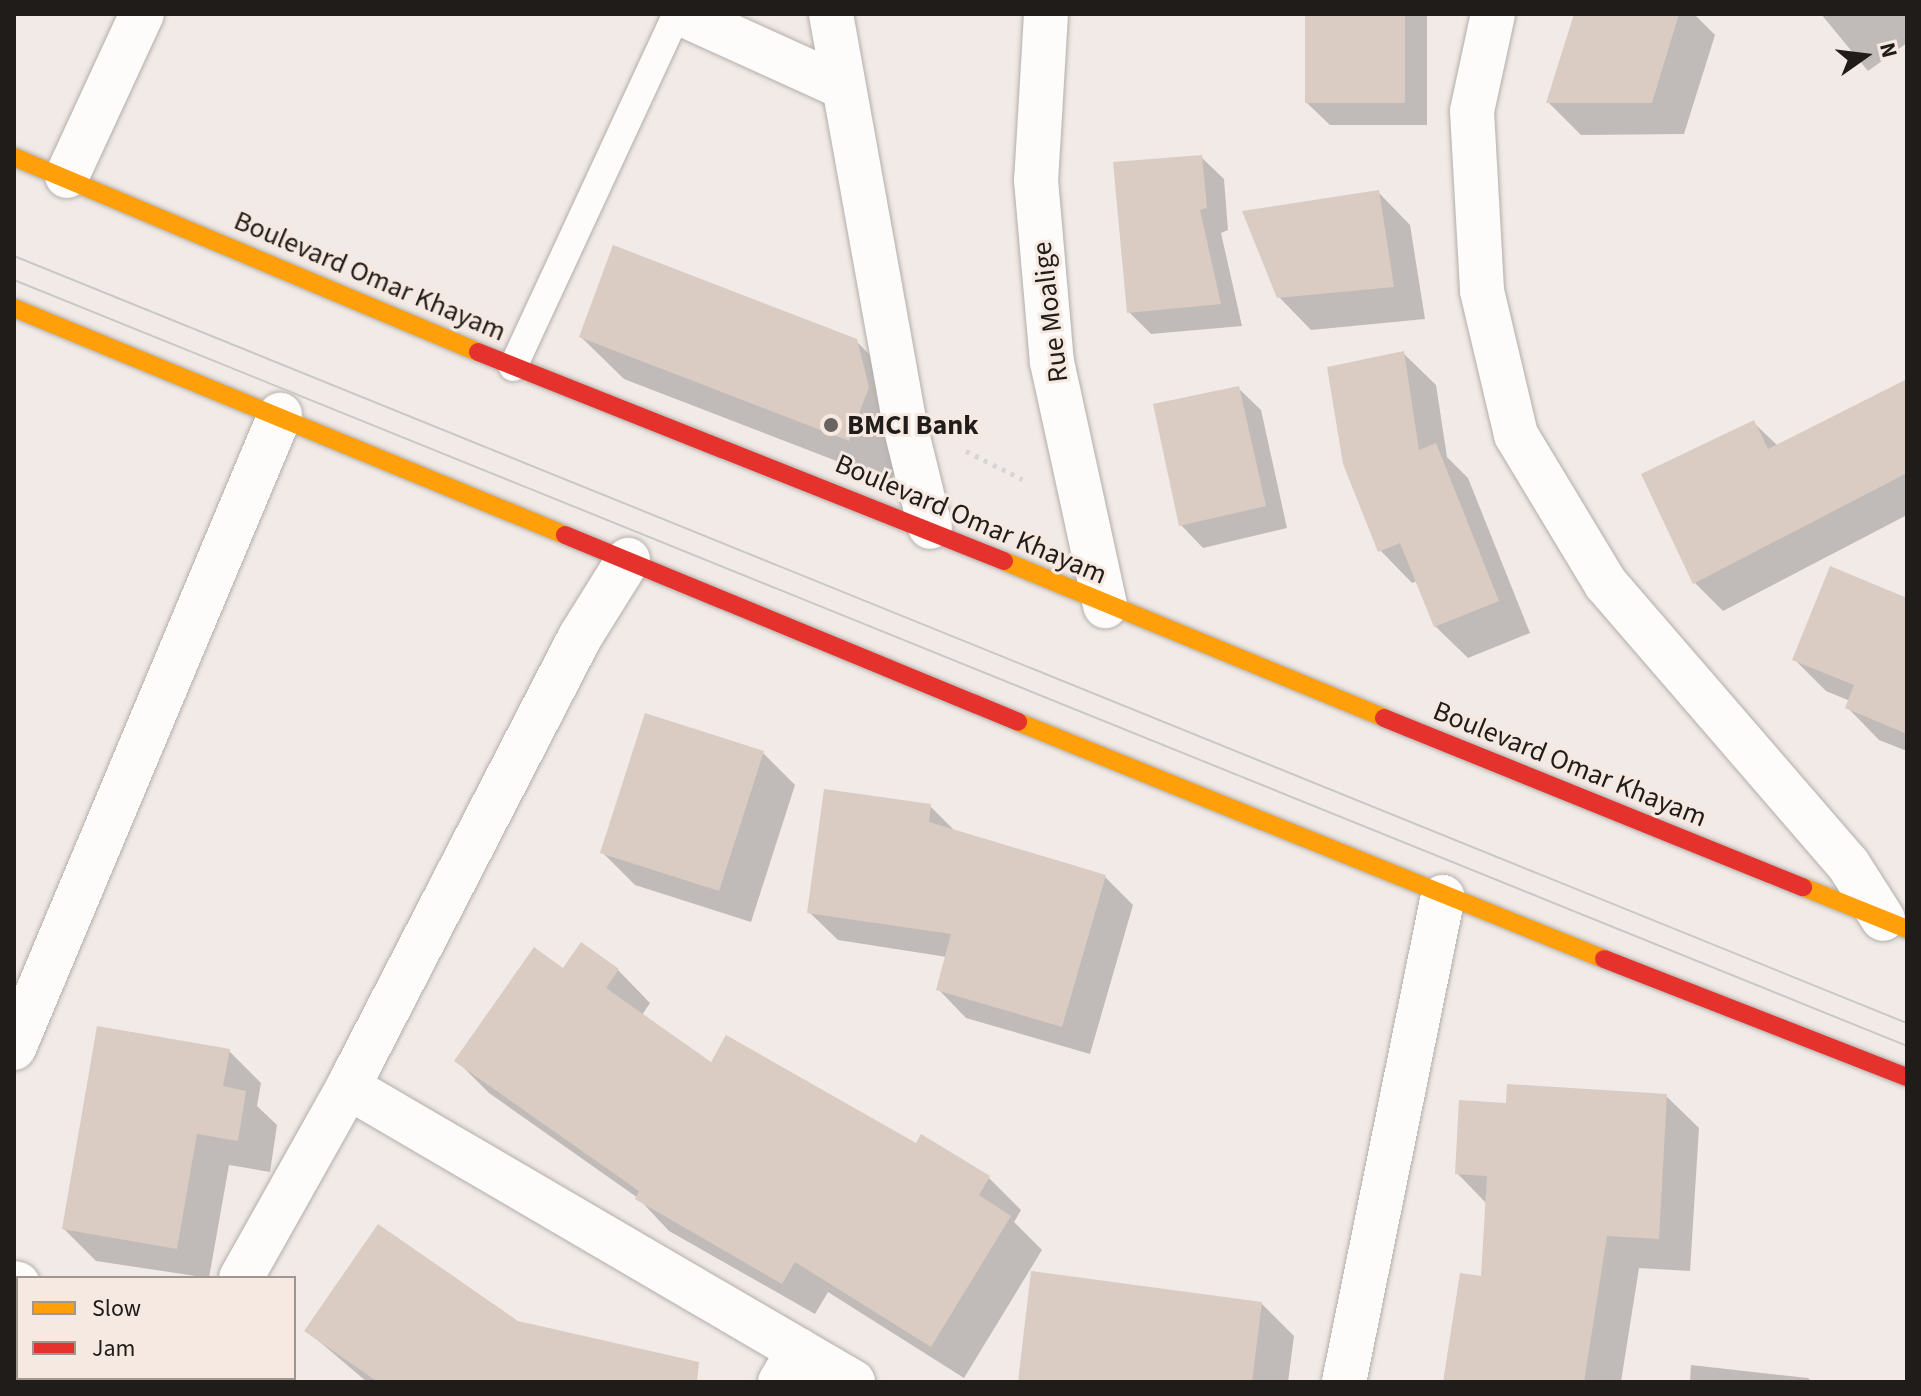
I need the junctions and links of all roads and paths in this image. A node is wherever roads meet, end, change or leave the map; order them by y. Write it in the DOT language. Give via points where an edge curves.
graph roads {
  1 [pos="142,14"];
  2 [pos="679,14"];
  3 [pos="831,14"];
  4 [pos="1046,14"];
  5 [pos="1493,14"];
  6 [pos="841,86"];
  7 [pos="14,157"];
  8 [pos="67,176"];
  9 [pos="14,308"];
  10 [pos="513,367"];
  11 [pos="280,415"];
  12 [pos="904,421"];
  13 [pos="1082,508"];
  14 [pos="930,527"];
  15 [pos="628,560"];
  16 [pos="1105,606"];
  17 [pos="1443,897"];
  18 [pos="1895,924"];
  19 [pos="14,1048"];
  20 [pos="1907,1077"];
  21 [pos="348,1087"];
  22 [pos="242,1276"];
  23 [pos="790,1366"];
  24 [pos="853,1382"];
  25 [pos="1344,1382"];
  1 -- 8 [label="street"];
  2 -- 6 [label="street"];
  2 -- 10 [label="lane"];
  3 -- 6 [label="street"];
  4 -- 13 [label="street, Rue Moalige" via="1036,180 1052,362"];
  5 -- 18 [label="street" via="1472,111 1482,291 1516,435 1606,584"];
  6 -- 12 [label="street"];
  7 -- 8 [label="street, Boulevard Omar Khayam"];
  8 -- 10 [label="street, Boulevard Omar Khayam"];
  9 -- 11 [label="street"];
  10 -- 14 [label="street, Boulevard Omar Khayam"];
  11 -- 15 [label="street"];
  11 -- 19 [label="street"];
  12 -- 13 [label="path"];
  12 -- 14 [label="street"];
  13 -- 16 [label="street, Rue Moalige"];
  14 -- 16 [label="street, Boulevard Omar Khayam"];
  15 -- 17 [label="street"];
  15 -- 21 [label="street" via="580,637"];
  16 -- 18 [label="street, Boulevard Omar Khayam"];
  17 -- 20 [label="street"];
  17 -- 25 [label="street"];
  21 -- 22 [label="street"];
  21 -- 23 [label="street"];
  23 -- 24 [label="street"];
}
